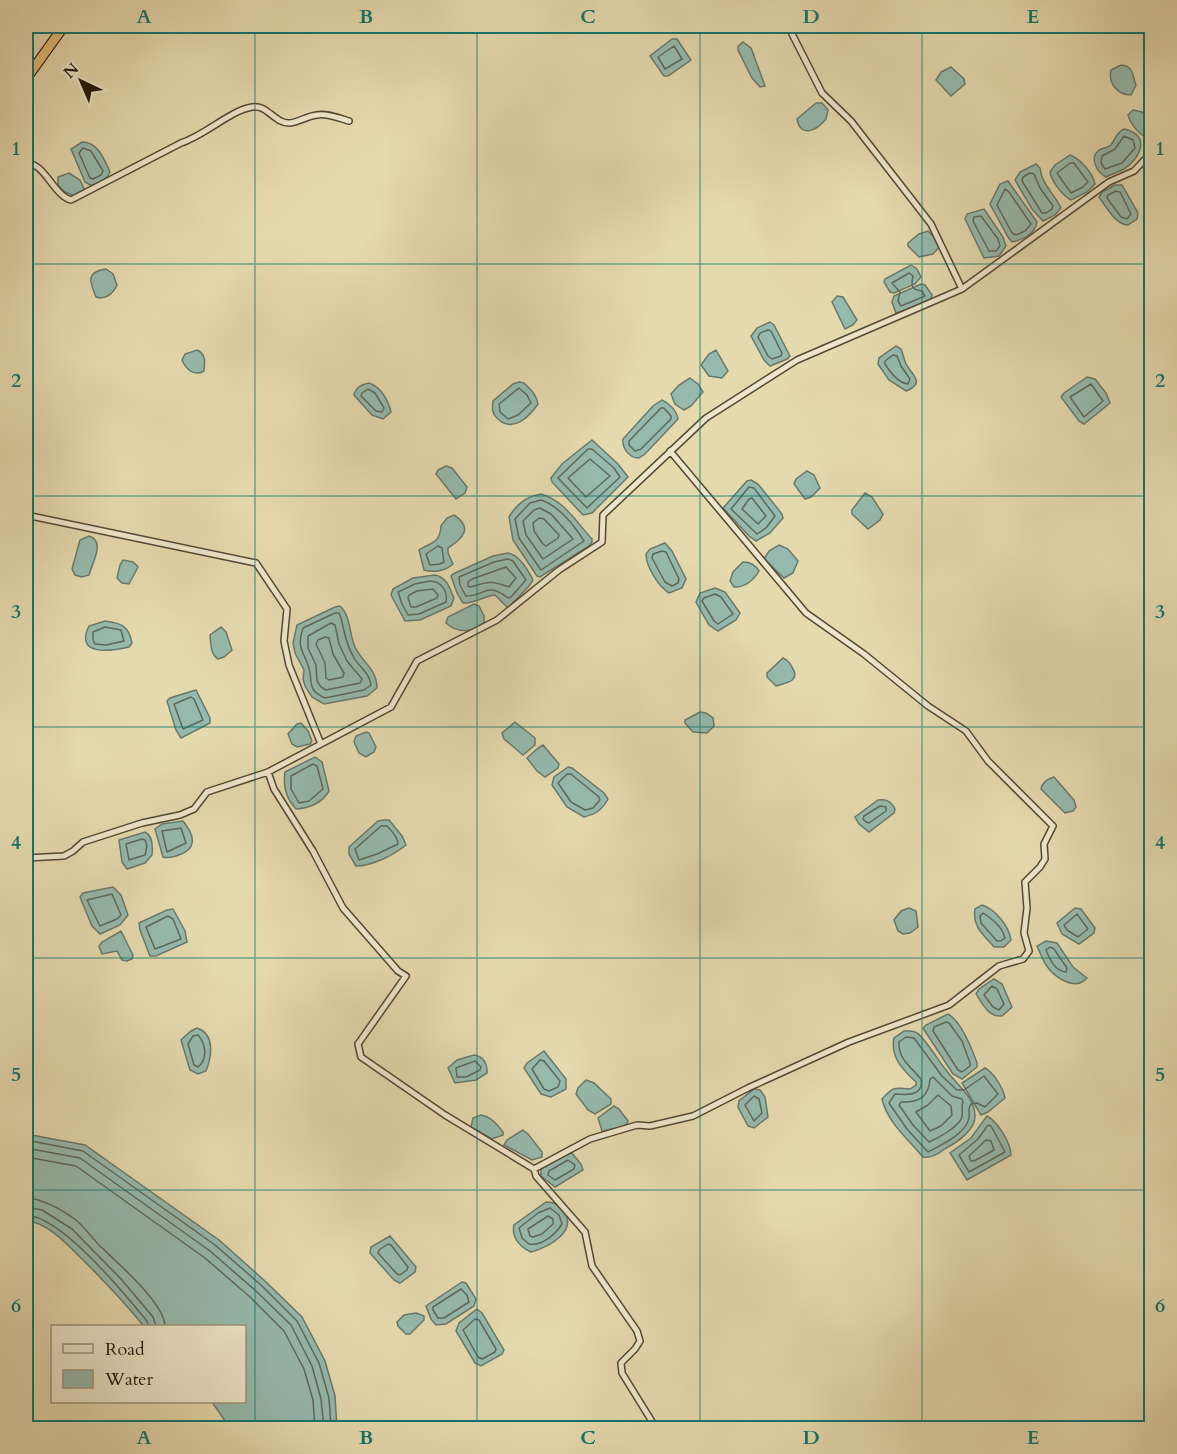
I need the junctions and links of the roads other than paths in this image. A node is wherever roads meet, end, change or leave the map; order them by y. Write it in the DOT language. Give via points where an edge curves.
graph roads {
  1 [pos="64,26"];
  2 [pos="788,26"];
  3 [pos="26,79"];
  4 [pos="349,121"];
  5 [pos="1152,152"];
  6 [pos="26,164"];
  7 [pos="962,289"];
  8 [pos="670,451"];
  9 [pos="26,515"];
  10 [pos="321,744"];
  11 [pos="268,772"];
  12 [pos="26,858"];
  13 [pos="534,1168"];
  14 [pos="656,1428"];
  1 -- 3 [label="highway"];
  2 -- 7 [label="street" via="822,93 851,121 931,224"];
  4 -- 6 [label="street" via="317,114 282,123 261,107 253,106 71,201 63,197 38,166"];
  5 -- 7 [label="street" via="1134,171 1109,182"];
  7 -- 8 [label="street" via="797,360 706,418"];
  8 -- 10 [label="street" via="603,515 602,542 559,570 497,620 417,661 391,707"];
  8 -- 13 [label="street" via="806,613 966,731 988,761 1053,826 1044,844 1045,859 1025,882 1024,933 1029,951 1023,958 999,966 949,1005 849,1042 693,1116 590,1138"];
  9 -- 10 [label="street" via="256,563 287,609 284,641 290,665"];
  10 -- 11 [label="street"];
  11 -- 12 [label="street" via="207,792 194,808 180,815 82,842 64,856"];
  11 -- 13 [label="street" via="343,908 406,976 358,1044 361,1057 445,1115"];
  13 -- 14 [label="street" via="536,1176 585,1232 592,1266 638,1331 640,1341 621,1363 622,1373"];
}
